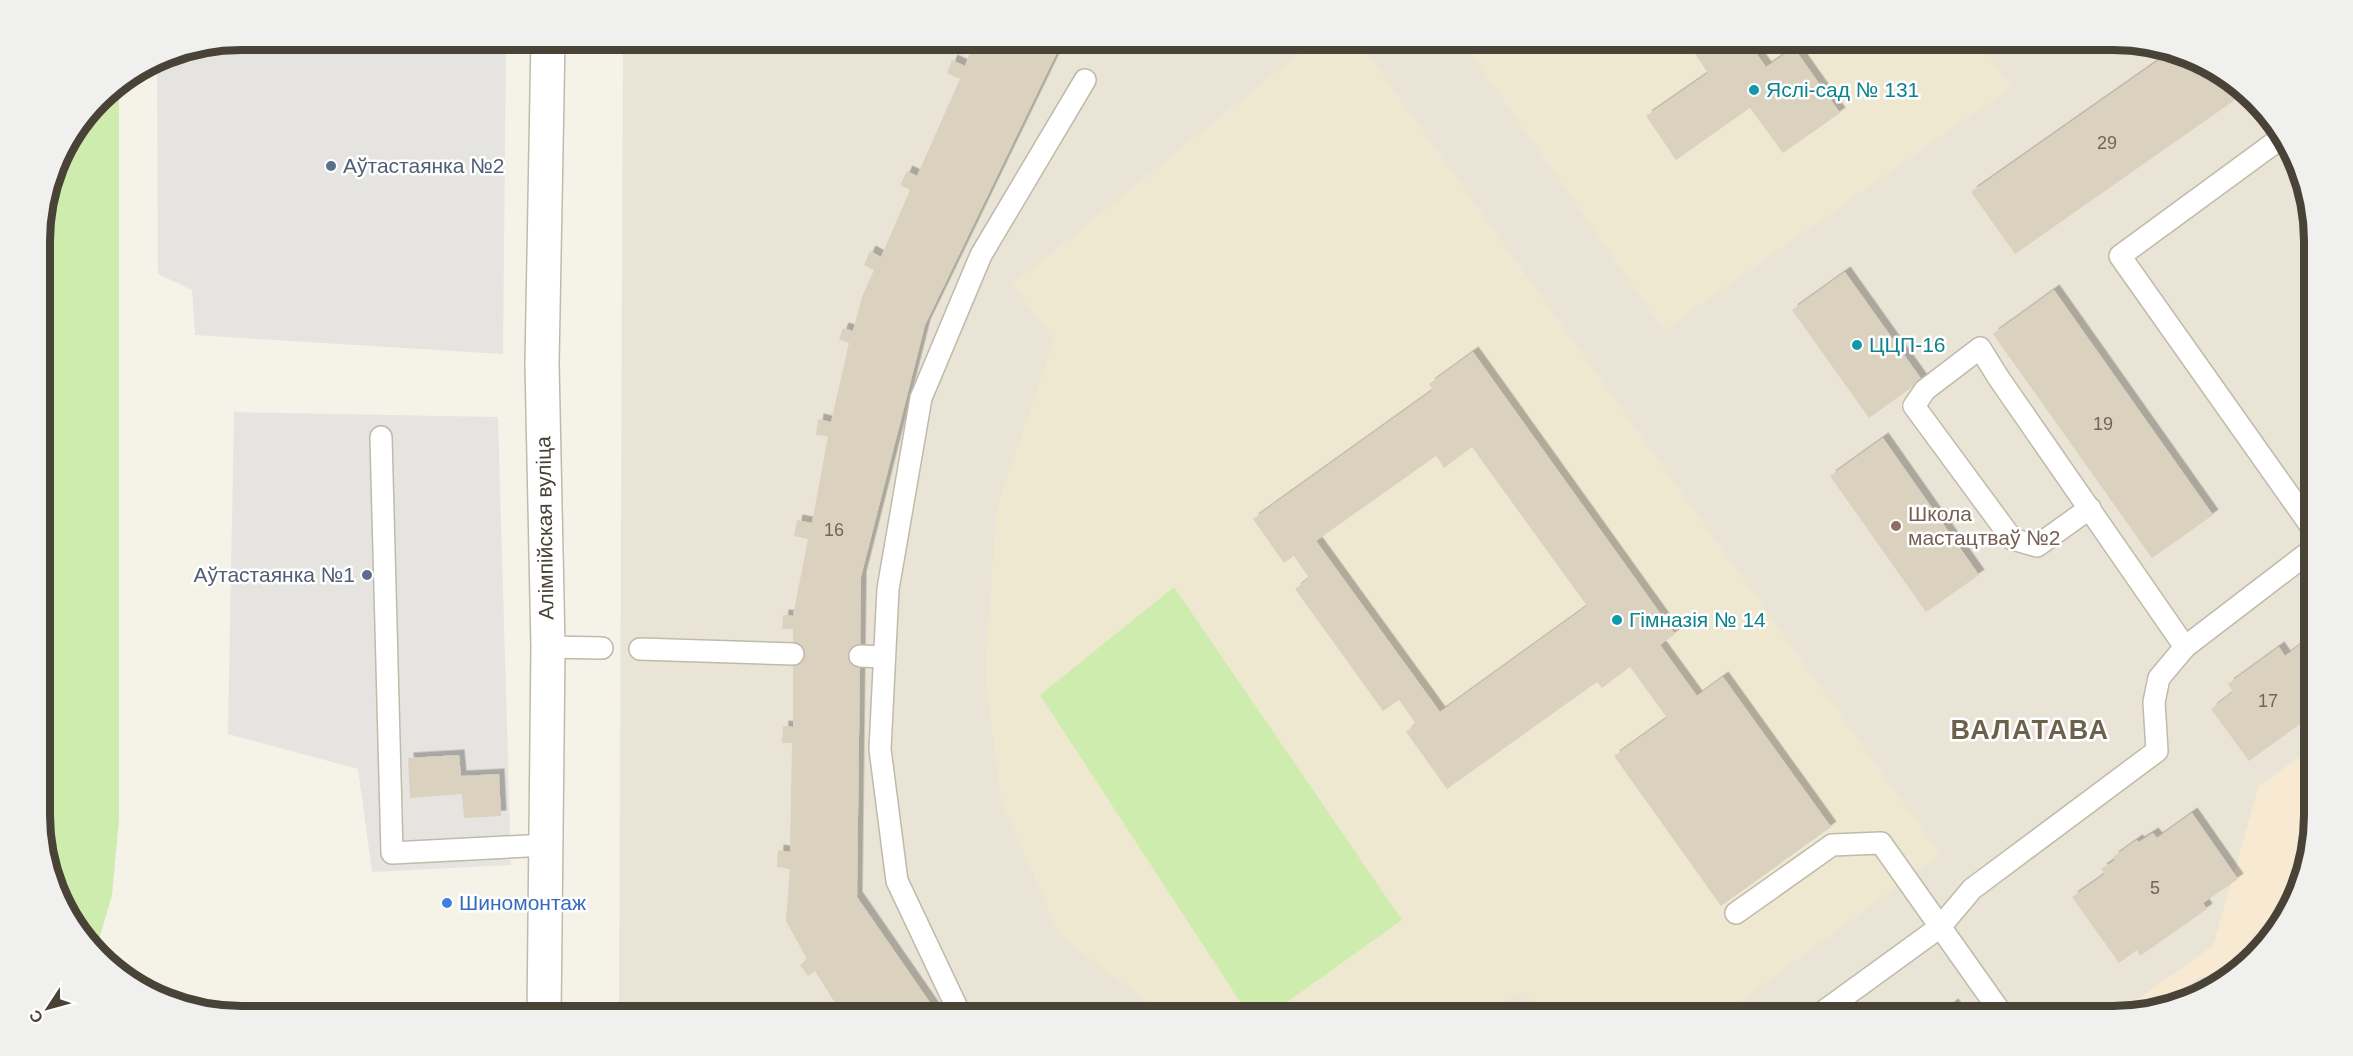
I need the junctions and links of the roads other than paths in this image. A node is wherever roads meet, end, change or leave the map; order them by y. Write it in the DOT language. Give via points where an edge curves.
graph roads {
  1 [pos="548,50"];
  2 [pos="1085,80"];
  3 [pos="2276,142"];
  4 [pos="381,436"];
  5 [pos="2090,508"];
  6 [pos="2304,516"];
  7 [pos="2304,556"];
  8 [pos="548,647"];
  9 [pos="2185,647"];
  10 [pos="602,648"];
  11 [pos="640,649"];
  12 [pos="793,654"];
  13 [pos="860,656"];
  14 [pos="884,657"];
  15 [pos="546,845"];
  16 [pos="1736,913"];
  17 [pos="1940,927"];
  18 [pos="544,1006"];
  19 [pos="956,1006"];
  20 [pos="1831,1006"];
  21 [pos="1996,1006"];
  1 -- 8 [label="street, Алімпійская вуліца" via="542,364"];
  2 -- 14 [label="lane" via="981,255 921,398 888,589"];
  3 -- 6 [label="lane" via="2120,256"];
  4 -- 15 [label="lane" via="392,853"];
  5 -- 5 [label="lane" via="1980,348 1924,390 1914,406 2012,538 2037,546"];
  5 -- 9 [label="lane"];
  7 -- 9 [label="lane"];
  8 -- 10 [label="lane"];
  8 -- 15 [label="street, Алімпійская вуліца"];
  9 -- 17 [label="lane" via="2159,678 2154,702 2157,752 1972,889"];
  11 -- 12 [label="lane"];
  13 -- 14 [label="lane"];
  14 -- 19 [label="lane" via="880,749 897,881"];
  15 -- 18 [label="street, Алімпійская вуліца"];
  16 -- 17 [label="lane" via="1832,845 1881,843"];
  17 -- 20 [label="lane"];
  17 -- 21 [label="lane"];
}
